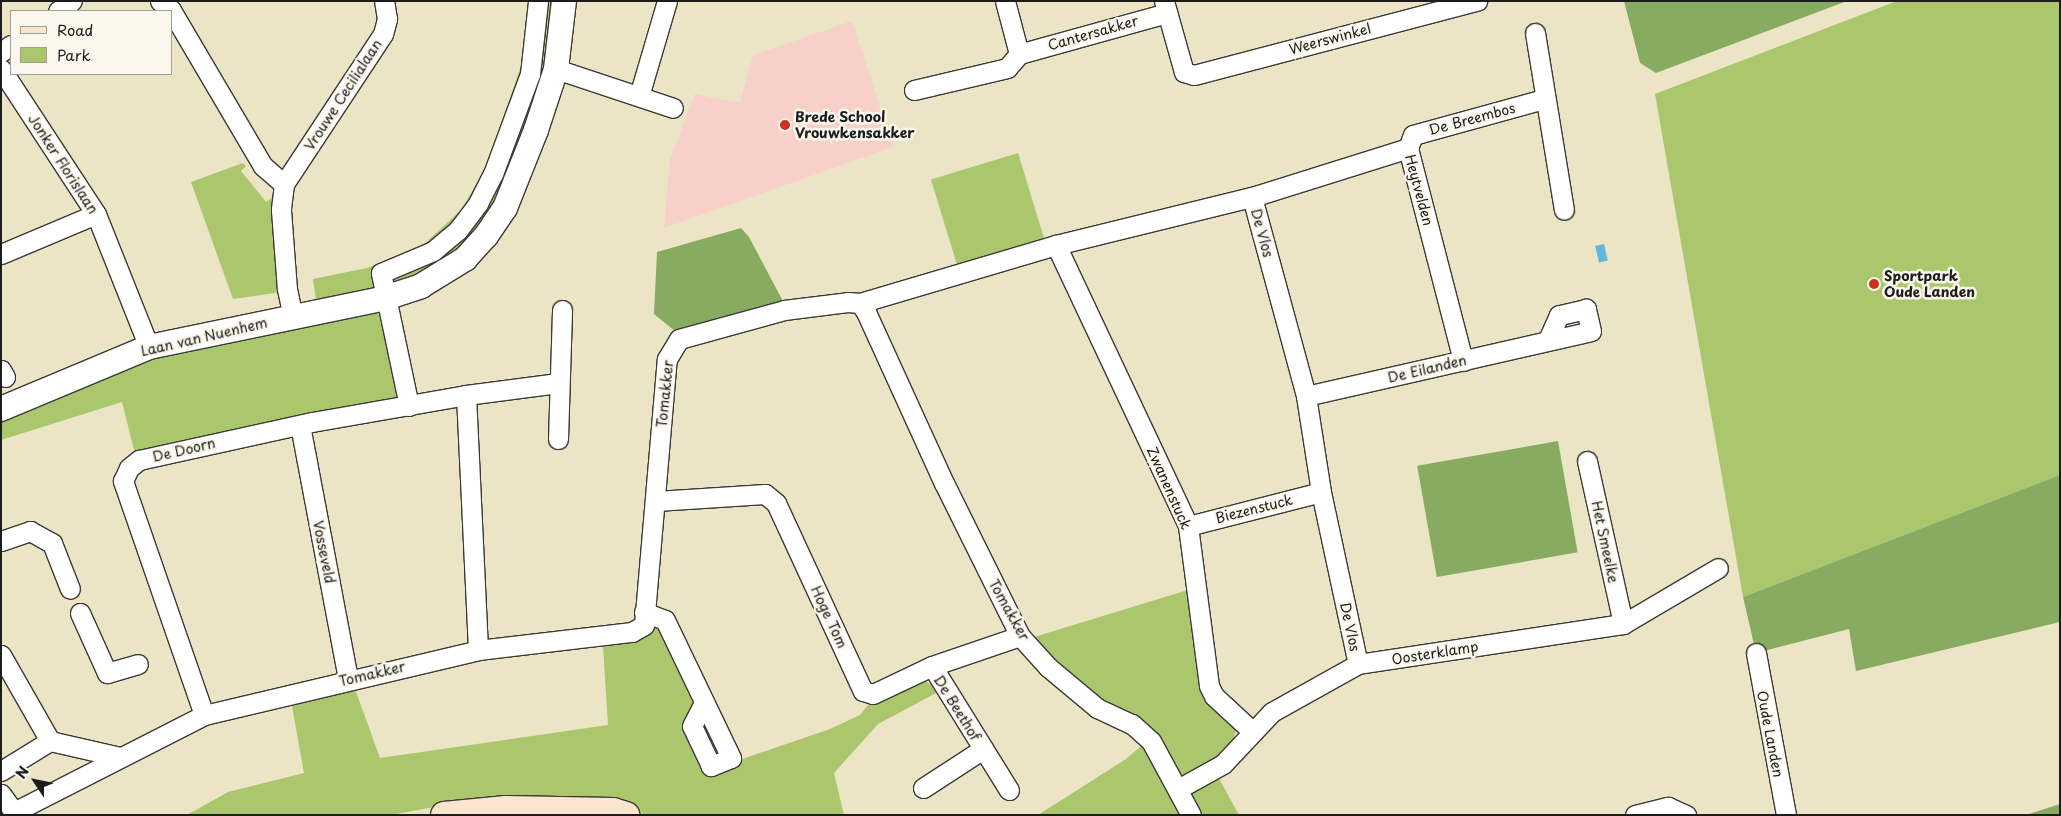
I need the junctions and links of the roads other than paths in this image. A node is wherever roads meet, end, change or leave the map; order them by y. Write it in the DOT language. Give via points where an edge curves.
graph roads {
  1 [pos="72,1"];
  2 [pos="384,1"];
  3 [pos="538,1"];
  4 [pos="564,1"];
  5 [pos="667,1"];
  6 [pos="1005,1"];
  7 [pos="1477,1"];
  8 [pos="171,4"];
  9 [pos="1165,7"];
  10 [pos="59,10"];
  11 [pos="1535,33"];
  12 [pos="1019,54"];
  13 [pos="1,69"];
  14 [pos="556,69"];
  15 [pos="914,90"];
  16 [pos="640,96"];
  17 [pos="1544,99"];
  18 [pos="673,108"];
  19 [pos="1408,148"];
  20 [pos="284,184"];
  21 [pos="1252,197"];
  22 [pos="1564,210"];
  23 [pos="96,214"];
  24 [pos="1056,244"];
  25 [pos="1,254"];
  26 [pos="385,298"];
  27 [pos="860,303"];
  28 [pos="562,310"];
  29 [pos="293,318"];
  30 [pos="1548,340"];
  31 [pos="149,347"];
  32 [pos="1463,360"];
  33 [pos="558,383"];
  34 [pos="466,394"];
  35 [pos="1306,396"];
  36 [pos="409,406"];
  37 [pos="1,409"];
  38 [pos="300,425"];
  39 [pos="558,439"];
  40 [pos="1587,461"];
  41 [pos="1321,492"];
  42 [pos="656,501"];
  43 [pos="1188,526"];
  44 [pos="1,540"];
  45 [pos="1718,568"];
  46 [pos="70,589"];
  47 [pos="80,612"];
  48 [pos="644,612"];
  49 [pos="1623,624"];
  50 [pos="1020,636"];
  51 [pos="478,650"];
  52 [pos="1756,653"];
  53 [pos="1,655"];
  54 [pos="138,664"];
  55 [pos="1358,664"];
  56 [pos="932,666"];
  57 [pos="348,679"];
  58 [pos="704,702"];
  59 [pos="204,715"];
  60 [pos="1253,732"];
  61 [pos="50,741"];
  62 [pos="983,749"];
  63 [pos="120,756"];
  64 [pos="1,770"];
  65 [pos="923,788"];
  66 [pos="1178,789"];
  67 [pos="1008,790"];
  68 [pos="1,794"];
  69 [pos="572,812"];
  70 [pos="1685,814"];
  71 [pos="444,815"];
  72 [pos="626,815"];
  73 [pos="1191,815"];
  74 [pos="1635,815"];
  75 [pos="1786,815"];
  1 -- 10 [label="street"];
  2 -- 20 [label="street, Vrouwe Cecilialaan" via="387,19 383,34"];
  3 -- 26 [label="street" via="530,74 493,174 478,203 458,230 433,251 380,273"];
  4 -- 14 [label="street, Laan van Nuenhem"];
  5 -- 16 [label="street"];
  6 -- 12 [label="street"];
  7 -- 9 [label="street, Weerswinkel" via="1194,75 1184,72"];
  8 -- 20 [label="street" via="263,166"];
  9 -- 12 [label="street, Cantersakker"];
  11 -- 17 [label="street"];
  12 -- 15 [label="street, Cantersakker" via="1007,68"];
  13 -- 23 [label="street, Jonker Florislaan"];
  14 -- 16 [label="street"];
  14 -- 26 [label="street, Laan van Nuenhem" via="505,208 486,236 465,259 444,273 421,286"];
  16 -- 18 [label="street"];
  17 -- 19 [label="street, De Breembos" via="1413,135"];
  17 -- 22 [label="street"];
  19 -- 21 [label="street, Heytvelden"];
  19 -- 32 [label="street, Heytvelden"];
  20 -- 29 [label="street" via="282,220 287,289"];
  21 -- 24 [label="street, De Vlos"];
  21 -- 35 [label="street, De Vlos"];
  23 -- 25 [label="street"];
  23 -- 31 [label="street, Jonker Florislaan"];
  24 -- 27 [label="street, De Vlos"];
  24 -- 43 [label="street, Zwanenstuck"];
  26 -- 29 [label="street, Laan van Nuenhem"];
  26 -- 36 [label="street"];
  27 -- 42 [label="street, Tomakker" via="784,310 679,339 667,358"];
  27 -- 50 [label="street, Tomakker"];
  28 -- 33 [label="street"];
  29 -- 31 [label="street, Laan van Nuenhem"];
  30 -- 32 [label="street, De Eilanden"];
  31 -- 37 [label="street, Laan van Nuenhem"];
  32 -- 35 [label="street, De Eilanden"];
  33 -- 34 [label="street, De Doorn"];
  33 -- 39 [label="street"];
  34 -- 36 [label="street, De Doorn"];
  34 -- 51 [label="street"];
  35 -- 41 [label="street, De Vlos"];
  36 -- 38 [label="street, De Doorn"];
  38 -- 57 [label="street, Vosseveld"];
  38 -- 59 [label="street, De Doorn" via="139,460 129,468 123,482"];
  40 -- 49 [label="street, Het Smeelke"];
  41 -- 43 [label="street, Biezenstuck"];
  41 -- 55 [label="street, De Vlos"];
  42 -- 48 [label="street, Tomakker"];
  42 -- 56 [label="street, Hoge Tom" via="765,494 776,503 863,691 873,694"];
  43 -- 60 [label="street, Zwanenstuck" via="1209,686 1214,696"];
  44 -- 46 [label="street" via="30,531 52,543"];
  45 -- 49 [label="street, Oosterklamp"];
  47 -- 54 [label="street" via="107,673"];
  48 -- 51 [label="street, Tomakker" via="644,625 632,632"];
  48 -- 58 [label="street" via="665,620"];
  49 -- 55 [label="street, Oosterklamp"];
  50 -- 56 [label="street, Hoge Tom"];
  50 -- 66 [label="street, Tomakker" via="1048,667 1097,708 1132,724 1151,741"];
  51 -- 57 [label="street, Tomakker"];
  52 -- 75 [label="street, Oude Landen"];
  53 -- 61 [label="street"];
  55 -- 60 [label="street, Oosterklamp" via="1272,712"];
  56 -- 62 [label="street, De Beethof"];
  57 -- 59 [label="street, Tomakker"];
  59 -- 63 [label="street, Tomakker"];
  60 -- 66 [label="street, Oosterklamp" via="1223,764"];
  61 -- 63 [label="street"];
  61 -- 64 [label="street"];
  62 -- 65 [label="street, De Beethof"];
  62 -- 67 [label="street, De Beethof"];
  63 -- 68 [label="street, Tomakker" via="14,812"];
  66 -- 73 [label="street, Tomakker"];
  69 -- 71 [label="main road" via="506,809"];
  69 -- 72 [label="main road"];
  70 -- 74 [label="street" via="1668,807"];
}
